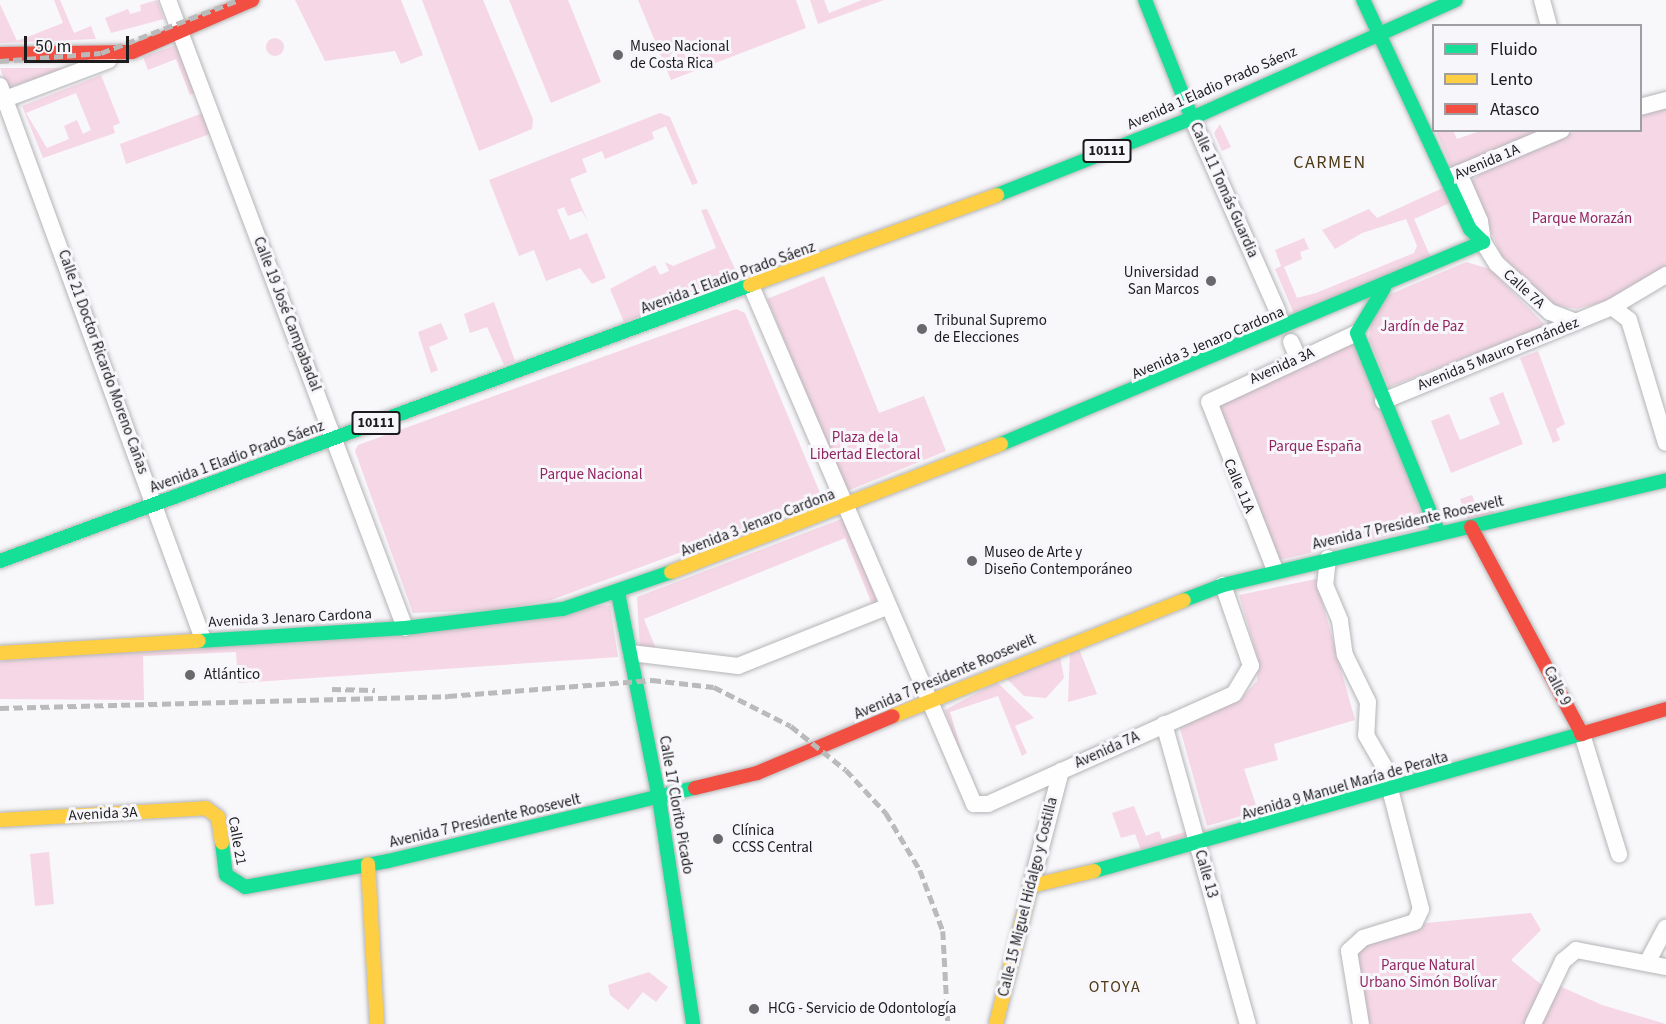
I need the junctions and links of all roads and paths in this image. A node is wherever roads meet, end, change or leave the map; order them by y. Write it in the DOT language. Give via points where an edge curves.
graph roads {
  1 [pos="168,0"];
  2 [pos="252,0"];
  3 [pos="1144,0"];
  4 [pos="1363,0"];
  5 [pos="1456,0"];
  6 [pos="1542,0"];
  7 [pos="1548,24"];
  8 [pos="1377,31"];
  9 [pos="181,34"];
  10 [pos="0,54"];
  11 [pos="124,54"];
  12 [pos="2,95"];
  13 [pos="1666,100"];
  14 [pos="1642,107"];
  15 [pos="1192,118"];
  16 [pos="1557,132"];
  17 [pos="1453,176"];
  18 [pos="1483,242"];
  19 [pos="1666,275"];
  20 [pos="1386,285"];
  21 [pos="752,288"];
  22 [pos="1666,289"];
  23 [pos="1619,311"];
  24 [pos="1278,312"];
  25 [pos="1576,322"];
  26 [pos="1357,333"];
  27 [pos="1291,342"];
  28 [pos="1298,358"];
  29 [pos="1383,401"];
  30 [pos="1209,402"];
  31 [pos="335,438"];
  32 [pos="1666,443"];
  33 [pos="1666,480"];
  34 [pos="155,505"];
  35 [pos="845,507"];
  36 [pos="1471,527"];
  37 [pos="1439,534"];
  38 [pos="1328,558"];
  39 [pos="0,561"];
  40 [pos="1275,570"];
  41 [pos="1223,585"];
  42 [pos="618,594"];
  43 [pos="886,607"];
  44 [pos="405,628"];
  45 [pos="203,639"];
  46 [pos="0,653"];
  47 [pos="631,653"];
  48 [pos="929,702"];
  49 [pos="1666,709"];
  50 [pos="1164,724"];
  51 [pos="1582,734"];
  52 [pos="1061,771"];
  53 [pos="1390,791"];
  54 [pos="659,798"];
  55 [pos="206,808"];
  56 [pos="0,820"];
  57 [pos="1198,846"];
  58 [pos="1620,854"];
  59 [pos="368,864"];
  60 [pos="233,882"];
  61 [pos="1031,886"];
  62 [pos="1666,928"];
  63 [pos="1647,963"];
  64 [pos="1666,967"];
  65 [pos="1245,1023"];
  66 [pos="377,1024"];
  67 [pos="693,1024"];
  68 [pos="996,1024"];
  69 [pos="1361,1024"];
  70 [pos="1533,1024"];
  1 -- 9 [label="street, Calle 19 José Campabadal"];
  2 -- 9 [label="main road"];
  3 -- 15 [label="main road, Calle 11 Tomás Guardia"];
  4 -- 8 [label="main road"];
  5 -- 8 [label="main road, Avenida 1 Eladio Prado Sáenz / 10111"];
  6 -- 7 [label="street"];
  8 -- 15 [label="main road, Avenida 1 Eladio Prado Sáenz / 10111"];
  8 -- 17 [label="main road"];
  9 -- 11 [label="main road"];
  9 -- 31 [label="street, Calle 19 José Campabadal"];
  10 -- 11 [label="main road"];
  11 -- 12 [label="street"];
  12 -- 34 [label="street, Calle 21 Doctor Ricardo Moreno Cañas"];
  13 -- 14 [label="street"];
  15 -- 21 [label="main road, Avenida 1 Eladio Prado Sáenz / 10111"];
  15 -- 24 [label="street, Calle 11 Tomás Guardia"];
  16 -- 17 [label="street, Avenida 1A"];
  17 -- 18 [label="street" via="1480,221"];
  18 -- 20 [label="main road, Avenida 3 Jenaro Cardona"];
  18 -- 25 [label="street, Calle 7A" via="1527,294"];
  19 -- 23 [label="street"];
  20 -- 26 [label="main road" via="1366,309"];
  20 -- 35 [label="main road, Avenida 3 Jenaro Cardona"];
  21 -- 31 [label="main road, Avenida 1 Eladio Prado Sáenz / 10111"];
  21 -- 35 [label="street"];
  22 -- 23 [label="street, Avenida 5 Mauro Fernández"];
  23 -- 25 [label="street, Avenida 5 Mauro Fernández"];
  23 -- 32 [label="street"];
  25 -- 29 [label="street, Avenida 5 Mauro Fernández"];
  26 -- 28 [label="street, Avenida 3A"];
  26 -- 29 [label="main road"];
  27 -- 28 [label="street"];
  28 -- 30 [label="street, Avenida 3A"];
  29 -- 37 [label="main road"];
  30 -- 40 [label="street, Calle 11A"];
  31 -- 34 [label="main road, Avenida 1 Eladio Prado Sáenz / 10111"];
  31 -- 44 [label="street, Calle 19 José Campabadal"];
  33 -- 36 [label="main road, Avenida 7 Presidente Roosevelt"];
  34 -- 39 [label="main road, Avenida 1 Eladio Prado Sáenz / 10111"];
  34 -- 45 [label="street, Calle 21 Doctor Ricardo Moreno Cañas"];
  35 -- 42 [label="main road, Avenida 3 Jenaro Cardona"];
  35 -- 43 [label="street"];
  36 -- 37 [label="main road, Avenida 7 Presidente Roosevelt"];
  36 -- 51 [label="main road, Calle 9"];
  37 -- 38 [label="main road, Avenida 7 Presidente Roosevelt"];
  38 -- 40 [label="main road, Avenida 7 Presidente Roosevelt"];
  38 -- 53 [label="street" via="1325,585 1340,621 1345,655 1368,702 1366,735"];
  40 -- 41 [label="main road, Avenida 7 Presidente Roosevelt"];
  41 -- 48 [label="main road, Avenida 7 Presidente Roosevelt"];
  41 -- 50 [label="street, Avenida 7A" via="1251,666 1239,690"];
  42 -- 44 [label="main road, Avenida 3 Jenaro Cardona" via="509,619"];
  42 -- 47 [label="main road, Calle 17 Clorito Picado"];
  43 -- 47 [label="street" via="738,666"];
  43 -- 48 [label="street"];
  44 -- 45 [label="main road, Avenida 3 Jenaro Cardona"];
  45 -- 46 [label="main road, Avenida 3 Jenaro Cardona"];
  47 -- 54 [label="main road, Calle 17 Clorito Picado"];
  48 -- 52 [label="street, Avenida 7A" via="974,804 988,804"];
  48 -- 54 [label="main road, Avenida 7 Presidente Roosevelt" via="757,773"];
  49 -- 51 [label="main road, Avenida 9 Manuel María de Peralta"];
  50 -- 52 [label="street, Avenida 7A"];
  50 -- 57 [label="street, Calle 13"];
  51 -- 53 [label="main road, Avenida 9 Manuel María de Peralta"];
  51 -- 58 [label="street, Calle 9"];
  52 -- 61 [label="street, Calle 15 Miguel Hidalgo y Costilla"];
  53 -- 57 [label="main road, Avenida 9 Manuel María de Peralta"];
  53 -- 69 [label="street" via="1419,916 1353,944 1348,960"];
  54 -- 59 [label="main road, Avenida 7 Presidente Roosevelt"];
  54 -- 67 [label="main road, Calle 17 Clorito Picado"];
  55 -- 56 [label="main road, Avenida 3A"];
  55 -- 60 [label="main road, Calle 21" via="218,817 224,871"];
  57 -- 61 [label="main road, Avenida 9 Manuel María de Peralta"];
  57 -- 65 [label="street, Calle 13"];
  59 -- 60 [label="main road, Avenida 7 Presidente Roosevelt" via="245,887"];
  59 -- 66 [label="main road"];
  61 -- 68 [label="main road, Calle 15 Miguel Hidalgo y Costilla"];
  62 -- 63 [label="street"];
  63 -- 64 [label="street"];
  63 -- 70 [label="street" via="1583,950 1569,954"];
}
